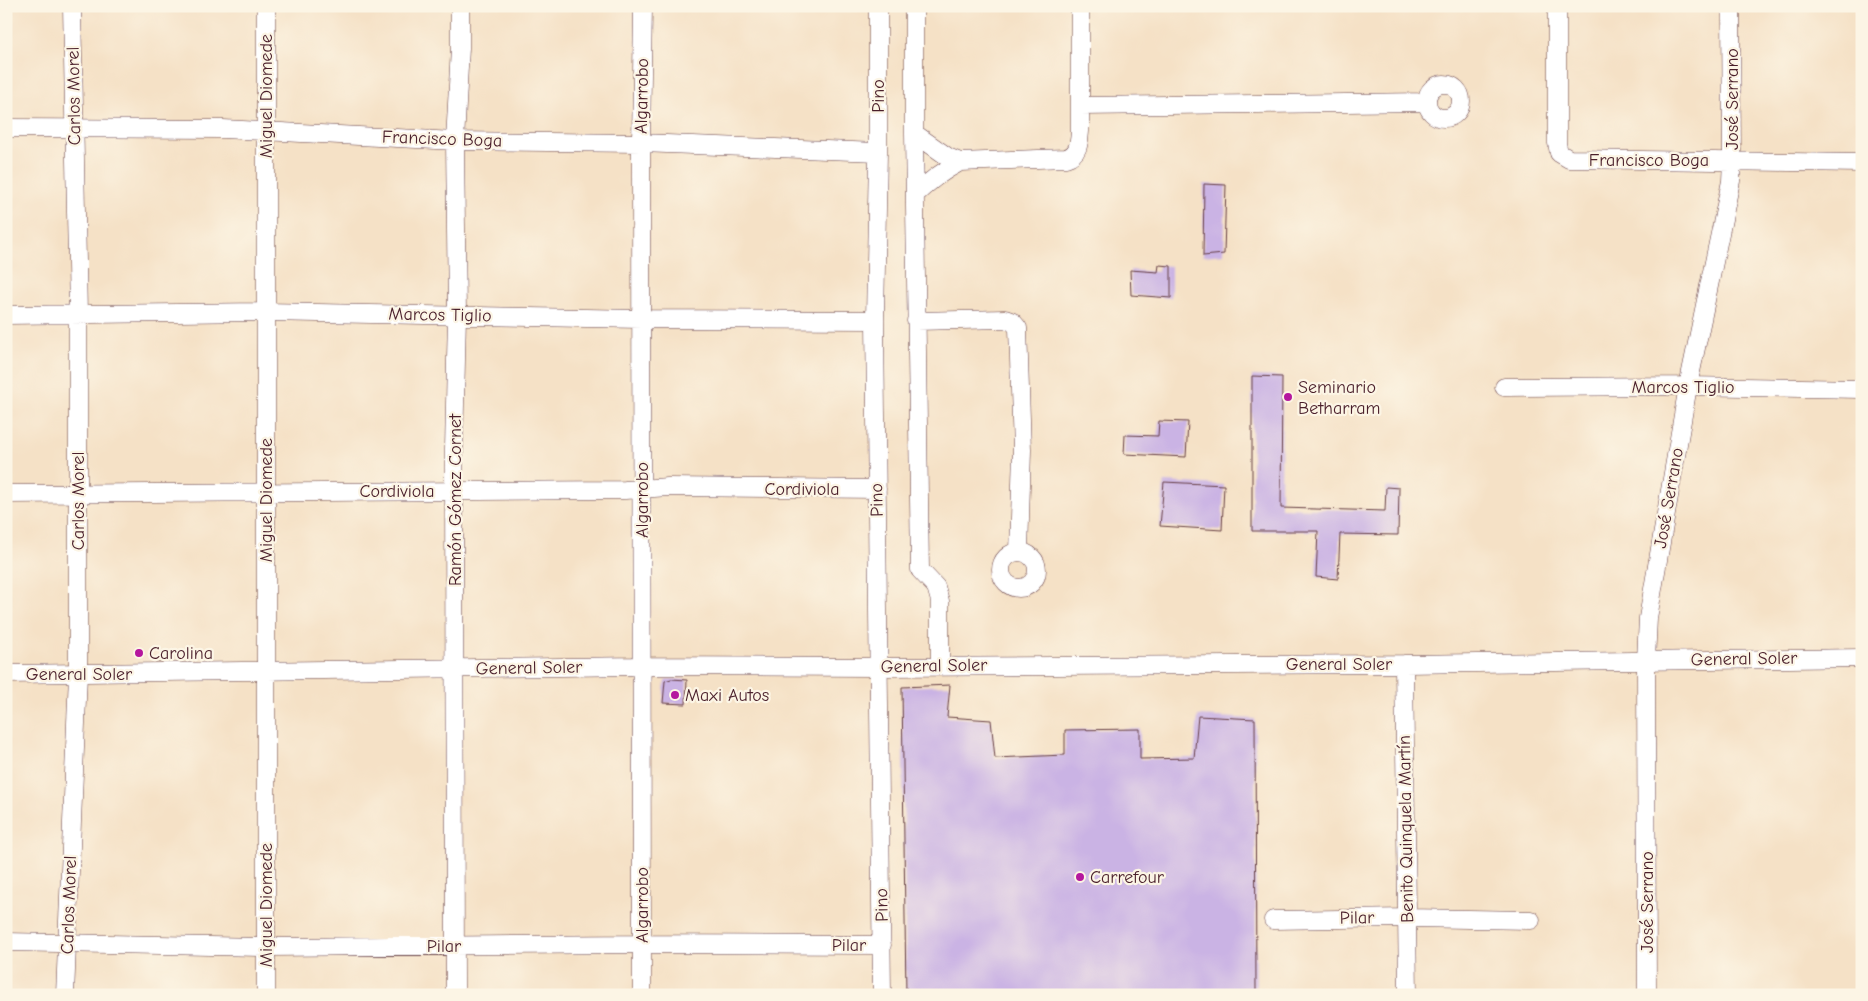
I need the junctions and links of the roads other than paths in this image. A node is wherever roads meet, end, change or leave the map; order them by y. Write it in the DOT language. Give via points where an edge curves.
graph roads {
  1 [pos="72,6"];
  2 [pos="266,6"];
  3 [pos="460,6"];
  4 [pos="643,6"];
  5 [pos="878,6"];
  6 [pos="914,6"];
  7 [pos="1080,6"];
  8 [pos="1557,6"];
  9 [pos="1731,6"];
  10 [pos="1427,102"];
  11 [pos="1080,106"];
  12 [pos="75,127"];
  13 [pos="6,128"];
  14 [pos="266,132"];
  15 [pos="914,133"];
  16 [pos="454,141"];
  17 [pos="641,143"];
  18 [pos="878,152"];
  19 [pos="1732,160"];
  20 [pos="960,162"];
  21 [pos="1862,163"];
  22 [pos="915,195"];
  23 [pos="265,312"];
  24 [pos="78,314"];
  25 [pos="6,315"];
  26 [pos="458,315"];
  27 [pos="641,319"];
  28 [pos="875,320"];
  29 [pos="916,320"];
  30 [pos="1688,386"];
  31 [pos="1504,387"];
  32 [pos="1862,389"];
  33 [pos="642,488"];
  34 [pos="877,489"];
  35 [pos="455,491"];
  36 [pos="266,492"];
  37 [pos="78,493"];
  38 [pos="6,494"];
  39 [pos="1019,552"];
  40 [pos="1862,658"];
  41 [pos="1646,660"];
  42 [pos="1404,664"];
  43 [pos="641,666"];
  44 [pos="940,666"];
  45 [pos="879,667"];
  46 [pos="454,669"];
  47 [pos="266,672"];
  48 [pos="6,674"];
  49 [pos="78,674"];
  50 [pos="1407,918"];
  51 [pos="1273,920"];
  52 [pos="1531,920"];
  53 [pos="6,942"];
  54 [pos="68,942"];
  55 [pos="642,944"];
  56 [pos="882,945"];
  57 [pos="454,946"];
  58 [pos="266,948"];
  59 [pos="65,995"];
  60 [pos="266,995"];
  61 [pos="455,995"];
  62 [pos="642,995"];
  63 [pos="882,995"];
  64 [pos="1408,995"];
  65 [pos="1648,995"];
  1 -- 12 [label="street, Carlos Morel"];
  2 -- 14 [label="street, Miguel Diomede"];
  3 -- 16 [label="street, Ramón Gómez Cornet"];
  4 -- 17 [label="street, Algarrobo"];
  5 -- 18 [label="street, Pino"];
  6 -- 15 [label="street"];
  7 -- 11 [label="street"];
  8 -- 19 [label="street, Francisco Boga" via="1559,153 1569,159 1581,160"];
  9 -- 19 [label="street, José Serrano"];
  10 -- 11 [label="street"];
  11 -- 20 [label="street" via="1078,149 1071,156"];
  12 -- 13 [label="street, Francisco Boga"];
  12 -- 14 [label="street, Francisco Boga"];
  12 -- 24 [label="street, Carlos Morel"];
  14 -- 16 [label="street, Francisco Boga"];
  14 -- 23 [label="street, Miguel Diomede"];
  15 -- 20 [label="street"];
  15 -- 22 [label="street"];
  16 -- 17 [label="street, Francisco Boga"];
  16 -- 26 [label="street, Ramón Gómez Cornet"];
  17 -- 18 [label="street, Francisco Boga"];
  17 -- 27 [label="street, Algarrobo"];
  18 -- 28 [label="street, Pino"];
  19 -- 21 [label="street, Francisco Boga"];
  19 -- 30 [label="street, José Serrano" via="1731,181"];
  20 -- 22 [label="street"];
  22 -- 29 [label="street"];
  23 -- 24 [label="street, Marcos Tiglio"];
  23 -- 26 [label="street, Marcos Tiglio"];
  23 -- 36 [label="street, Miguel Diomede"];
  24 -- 25 [label="street, Marcos Tiglio"];
  24 -- 37 [label="street, Carlos Morel"];
  26 -- 27 [label="street, Marcos Tiglio"];
  26 -- 35 [label="street, Ramón Gómez Cornet"];
  27 -- 28 [label="street, Marcos Tiglio"];
  27 -- 33 [label="street, Algarrobo"];
  28 -- 34 [label="street, Pino"];
  29 -- 39 [label="street" via="1005,319 1018,328 1022,450"];
  29 -- 44 [label="street" via="920,570 936,587 940,602"];
  30 -- 31 [label="street, Marcos Tiglio"];
  30 -- 32 [label="street, Marcos Tiglio"];
  30 -- 41 [label="street, José Serrano" via="1648,618"];
  33 -- 34 [label="street, Cordiviola"];
  33 -- 35 [label="street, Cordiviola"];
  33 -- 43 [label="street, Algarrobo"];
  34 -- 45 [label="street, Pino"];
  35 -- 36 [label="street, Cordiviola"];
  35 -- 46 [label="street, Ramón Gómez Cornet"];
  36 -- 37 [label="street, Cordiviola"];
  36 -- 47 [label="street, Miguel Diomede"];
  37 -- 38 [label="street, Cordiviola"];
  37 -- 49 [label="street, Carlos Morel"];
  40 -- 41 [label="street, General Soler"];
  41 -- 42 [label="street, General Soler"];
  41 -- 65 [label="street, José Serrano"];
  42 -- 44 [label="street, General Soler"];
  42 -- 50 [label="street, Benito Quinquela Martín"];
  43 -- 45 [label="street, General Soler"];
  43 -- 46 [label="street, General Soler"];
  43 -- 55 [label="street, Algarrobo"];
  44 -- 45 [label="street, General Soler"];
  45 -- 56 [label="street, Pino"];
  46 -- 47 [label="street, General Soler"];
  46 -- 57 [label="street, Ramón Gómez Cornet"];
  47 -- 49 [label="street, General Soler"];
  47 -- 58 [label="street, Miguel Diomede"];
  48 -- 49 [label="street, General Soler"];
  49 -- 54 [label="street, Carlos Morel"];
  50 -- 51 [label="street, Pilar"];
  50 -- 52 [label="street, Pilar"];
  50 -- 64 [label="street, Benito Quinquela Martín"];
  53 -- 54 [label="street, Pilar"];
  54 -- 58 [label="street, Pilar"];
  54 -- 59 [label="street, Carlos Morel"];
  55 -- 56 [label="street, Pilar"];
  55 -- 57 [label="street, Pilar"];
  55 -- 62 [label="street, Algarrobo"];
  56 -- 63 [label="street, Pino"];
  57 -- 58 [label="street, Pilar"];
  57 -- 61 [label="street, Ramón Gómez Cornet"];
  58 -- 60 [label="street, Miguel Diomede"];
}
